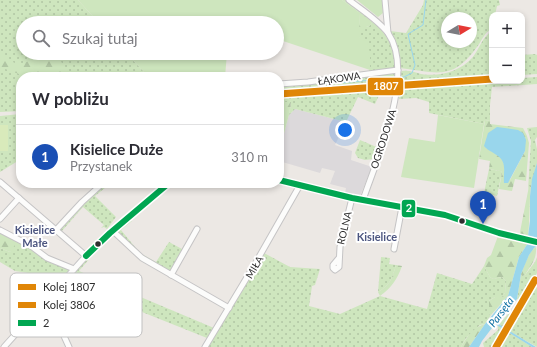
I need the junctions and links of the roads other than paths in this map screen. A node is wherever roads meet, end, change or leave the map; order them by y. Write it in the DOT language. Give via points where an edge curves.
graph roads {
  1 [pos="348,0"];
  2 [pos="385,0"];
  3 [pos="389,34"];
  4 [pos="398,70"];
  5 [pos="284,84"];
  6 [pos="284,181"];
  7 [pos="0,182"];
  8 [pos="300,185"];
  9 [pos="97,188"];
  10 [pos="163,188"];
  11 [pos="19,198"];
  12 [pos="352,198"];
  13 [pos="363,200"];
  14 [pos="402,208"];
  15 [pos="0,219"];
  16 [pos="197,229"];
  17 [pos="0,230"];
  18 [pos="56,230"];
  19 [pos="113,231"];
  20 [pos="537,242"];
  21 [pos="394,249"];
  22 [pos="86,256"];
  23 [pos="338,259"];
  24 [pos="74,269"];
  25 [pos="70,273"];
  26 [pos="171,275"];
  27 [pos="229,308"];
  28 [pos="13,337"];
  29 [pos="64,337"];
  30 [pos="4,347"];
  31 [pos="69,347"];
  32 [pos="204,347"];
  1 -- 3 [label="street, OGRODOWA"];
  2 -- 3 [label="street"];
  3 -- 4 [label="street, OGRODOWA" via="396,50"];
  4 -- 5 [label="street, ŁĄKOWA"];
  4 -- 13 [label="street, OGRODOWA" via="393,110"];
  6 -- 8 [label="street"];
  7 -- 11 [label="street"];
  8 -- 12 [label="street"];
  8 -- 27 [label="street, MIŁA"];
  9 -- 18 [label="street"];
  10 -- 19 [label="street"];
  11 -- 15 [label="street"];
  11 -- 18 [label="street"];
  12 -- 13 [label="street"];
  12 -- 23 [label="street, ROLNA"];
  13 -- 14 [label="street"];
  14 -- 20 [label="street" via="445,215 499,233"];
  14 -- 21 [label="street"];
  16 -- 26 [label="street"];
  17 -- 24 [label="street" via="31,246 47,258"];
  18 -- 22 [label="street"];
  19 -- 22 [label="street"];
  19 -- 26 [label="street" via="138,255"];
  22 -- 24 [label="street"];
  24 -- 25 [label="street"];
  26 -- 27 [label="street"];
  27 -- 32 [label="street, MIŁA"];
  28 -- 30 [label="street"];
  29 -- 31 [label="street"];
}
